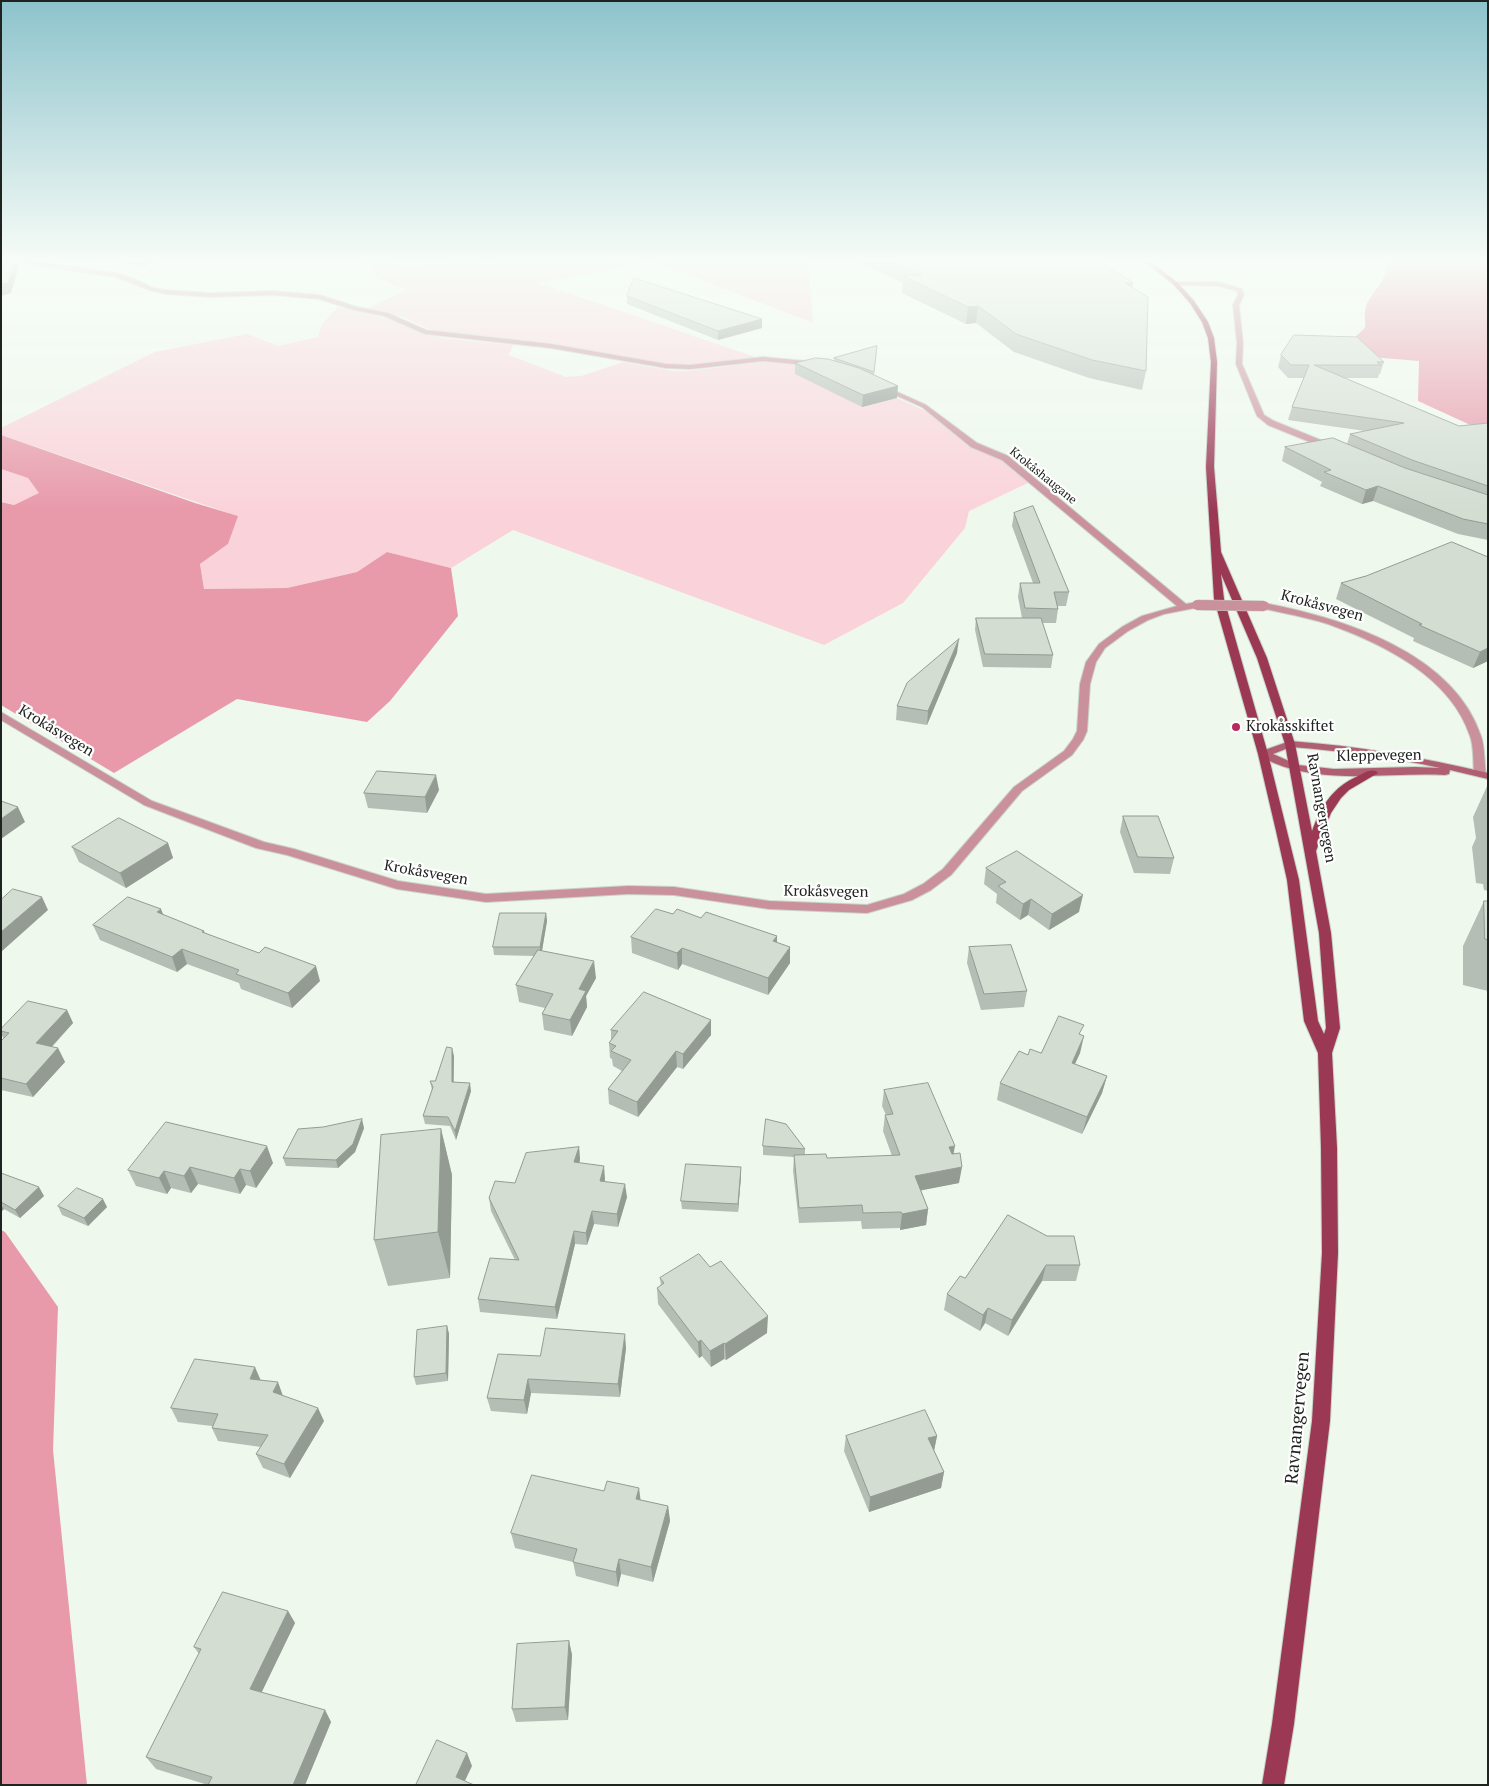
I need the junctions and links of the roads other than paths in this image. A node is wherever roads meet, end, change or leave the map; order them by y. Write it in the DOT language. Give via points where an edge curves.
graph roads {
  1 [pos="543,344"];
  2 [pos="1212,344"];
  3 [pos="1240,344"];
  4 [pos="829,366"];
  5 [pos="874,383"];
  6 [pos="1342,452"];
  7 [pos="1217,552"];
  8 [pos="1183,607"];
  9 [pos="1,715"];
  10 [pos="1290,744"];
  11 [pos="1263,754"];
  12 [pos="1296,768"];
  13 [pos="1372,773"];
  14 [pos="1484,775"];
  15 [pos="1310,851"];
  16 [pos="1325,1053"];
  17 [pos="1273,1785"];
  1 -- 4 [label="street" via="666,366 705,366 763,359"];
  2 -- 7 [label="main road, Ravnangervegen" via="1210,467"];
  3 -- 6 [label="street" via="1239,364 1261,416"];
  5 -- 8 [label="street, Krokåshaugane" via="924,406 974,445 1005,458"];
  7 -- 10 [label="main road, Ravnangervegen" via="1262,658"];
  7 -- 11 [label="main road, Ravnangervegen" via="1219,599"];
  8 -- 9 [label="street, Krokåsvegen" via="1145,618 1102,646 1091,662 1084,721 1078,740 1068,753 1018,789 947,872 908,897 867,909 769,906 674,891 628,890 486,898 397,885 267,847 148,803"];
  8 -- 14 [label="street, Krokåsvegen, bridge" via="1264,606 1323,619 1408,652 1457,688 1479,721 1484,744"];
  10 -- 11 [label="main road, Kleppevegen"];
  10 -- 12 [label="main road, Ravnangervegen"];
  10 -- 14 [label="main road, Kleppevegen" via="1385,754"];
  11 -- 12 [label="main road, Kleppevegen"];
  11 -- 16 [label="main road, Ravnangervegen" via="1292,880 1311,1022"];
  12 -- 13 [label="main road, Kleppevegen"];
  12 -- 15 [label="main road, Ravnangervegen"];
  13 -- 14 [label="main road, Kleppevegen" via="1414,770"];
  13 -- 15 [label="main road" via="1342,788 1327,806"];
  15 -- 16 [label="main road, Ravnangervegen" via="1325,933 1333,1028"];
  16 -- 17 [label="main road, Ravnangervegen" via="1330,1148 1330,1253 1321,1421"];
}
